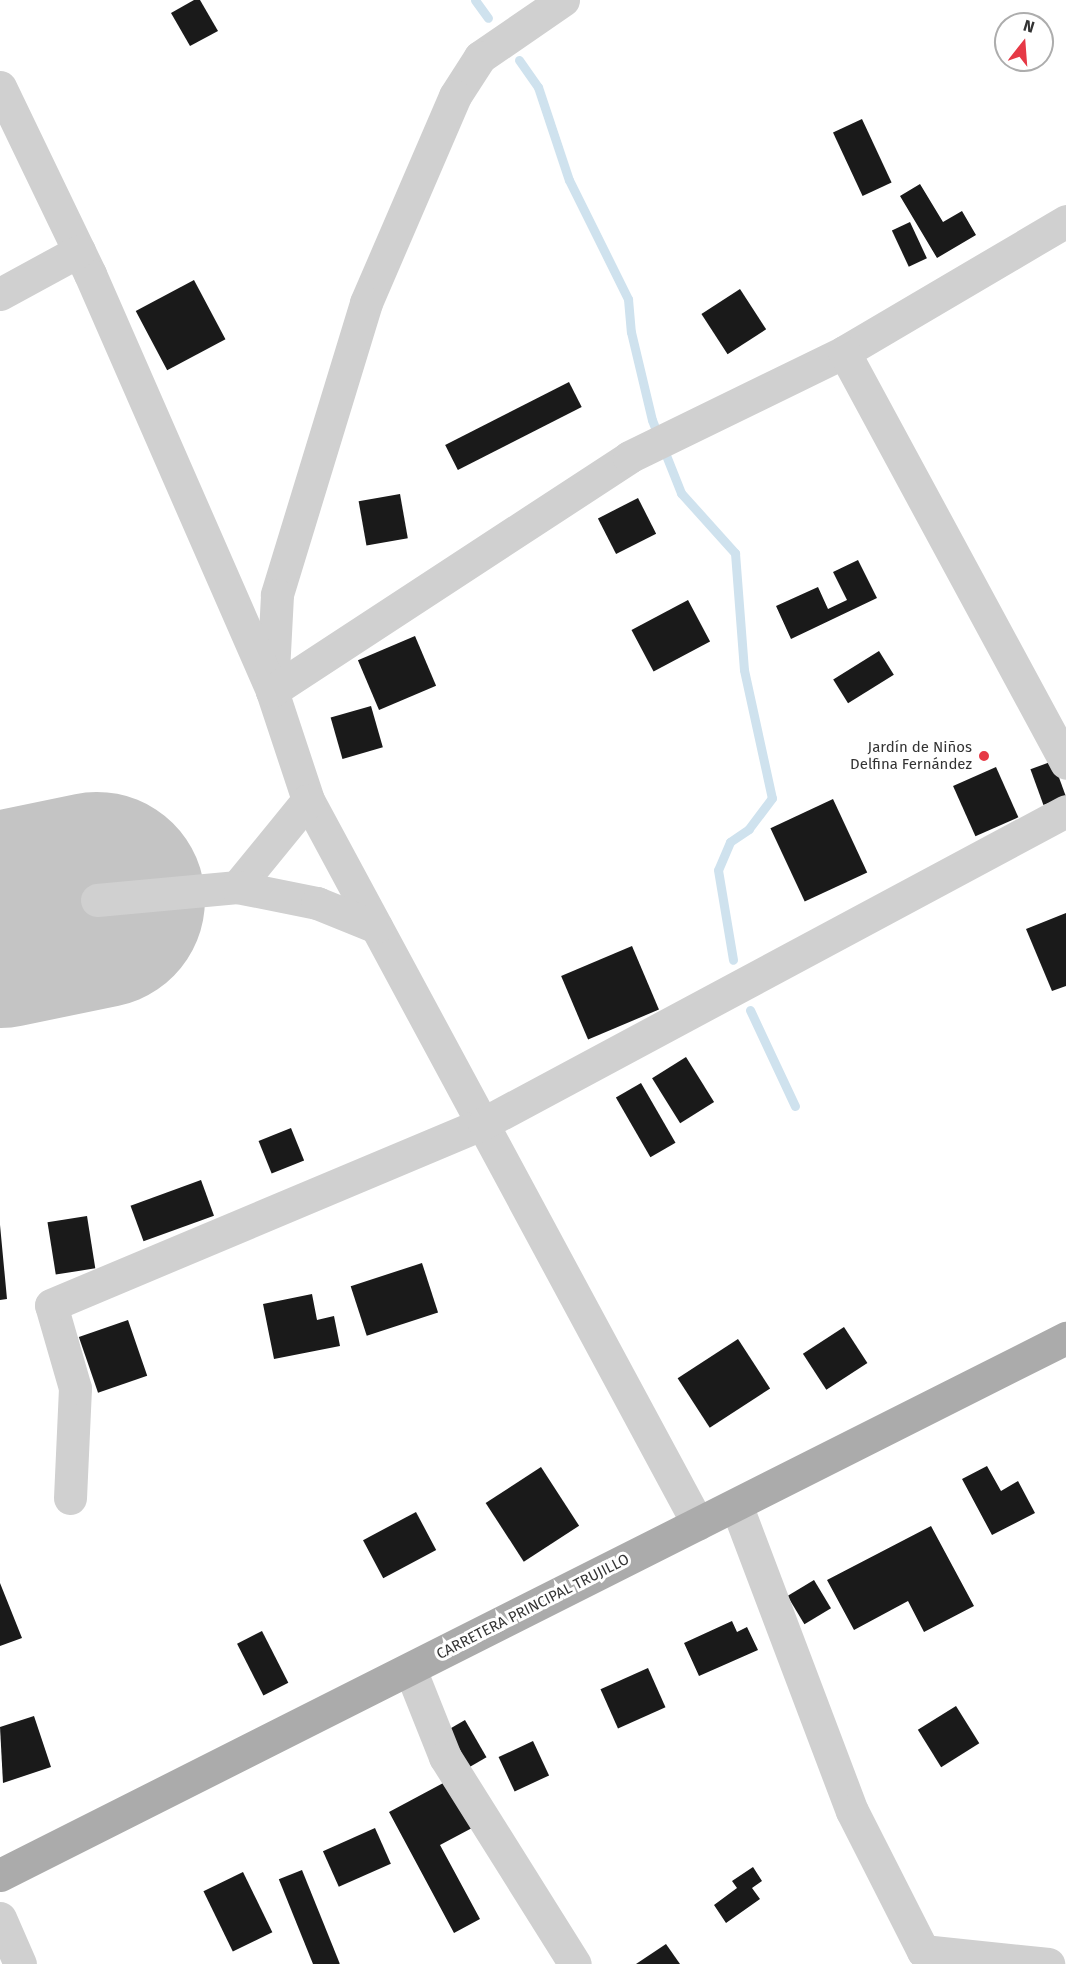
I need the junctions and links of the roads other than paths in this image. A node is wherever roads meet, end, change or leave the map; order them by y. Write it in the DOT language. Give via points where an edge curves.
graph roads {
  1 [pos="563,0"];
  2 [pos="0,87"];
  3 [pos="1066,221"];
  4 [pos="80,251"];
  5 [pos="0,294"];
  6 [pos="844,352"];
  7 [pos="272,691"];
  8 [pos="1066,763"];
  9 [pos="308,800"];
  10 [pos="1066,811"];
  11 [pos="237,887"];
  12 [pos="97,900"];
  13 [pos="376,927"];
  14 [pos="484,1124"];
  15 [pos="1066,1338"];
  16 [pos="70,1498"];
  17 [pos="737,1507"];
  18 [pos="698,1524"];
  19 [pos="410,1669"];
  20 [pos="0,1875"];
  21 [pos="0,1918"];
  22 [pos="927,1958"];
  23 [pos="20,1964"];
  24 [pos="575,1964"];
  25 [pos="1048,1964"];
  1 -- 7 [label="street" via="480,57 461,86 366,303 277,595"];
  2 -- 4 [label="street"];
  3 -- 6 [label="street"];
  4 -- 5 [label="street"];
  4 -- 7 [label="street"];
  6 -- 7 [label="street" via="642,450"];
  6 -- 8 [label="street"];
  7 -- 9 [label="street"];
  9 -- 11 [label="street"];
  9 -- 13 [label="street"];
  10 -- 14 [label="street"];
  11 -- 12 [label="street"];
  11 -- 13 [label="street" via="317,903"];
  13 -- 14 [label="street"];
  14 -- 16 [label="street" via="51,1305 75,1388"];
  14 -- 18 [label="street"];
  15 -- 17 [label="main road, CARRETERA PRINCIPAL TRUJILLO"];
  17 -- 18 [label="main road, CARRETERA PRINCIPAL TRUJILLO"];
  17 -- 22 [label="street" via="852,1811"];
  18 -- 19 [label="main road, CARRETERA PRINCIPAL TRUJILLO"];
  19 -- 20 [label="main road, CARRETERA PRINCIPAL TRUJILLO"];
  19 -- 24 [label="street" via="445,1757"];
  21 -- 23 [label="street"];
  22 -- 25 [label="street"];
}
